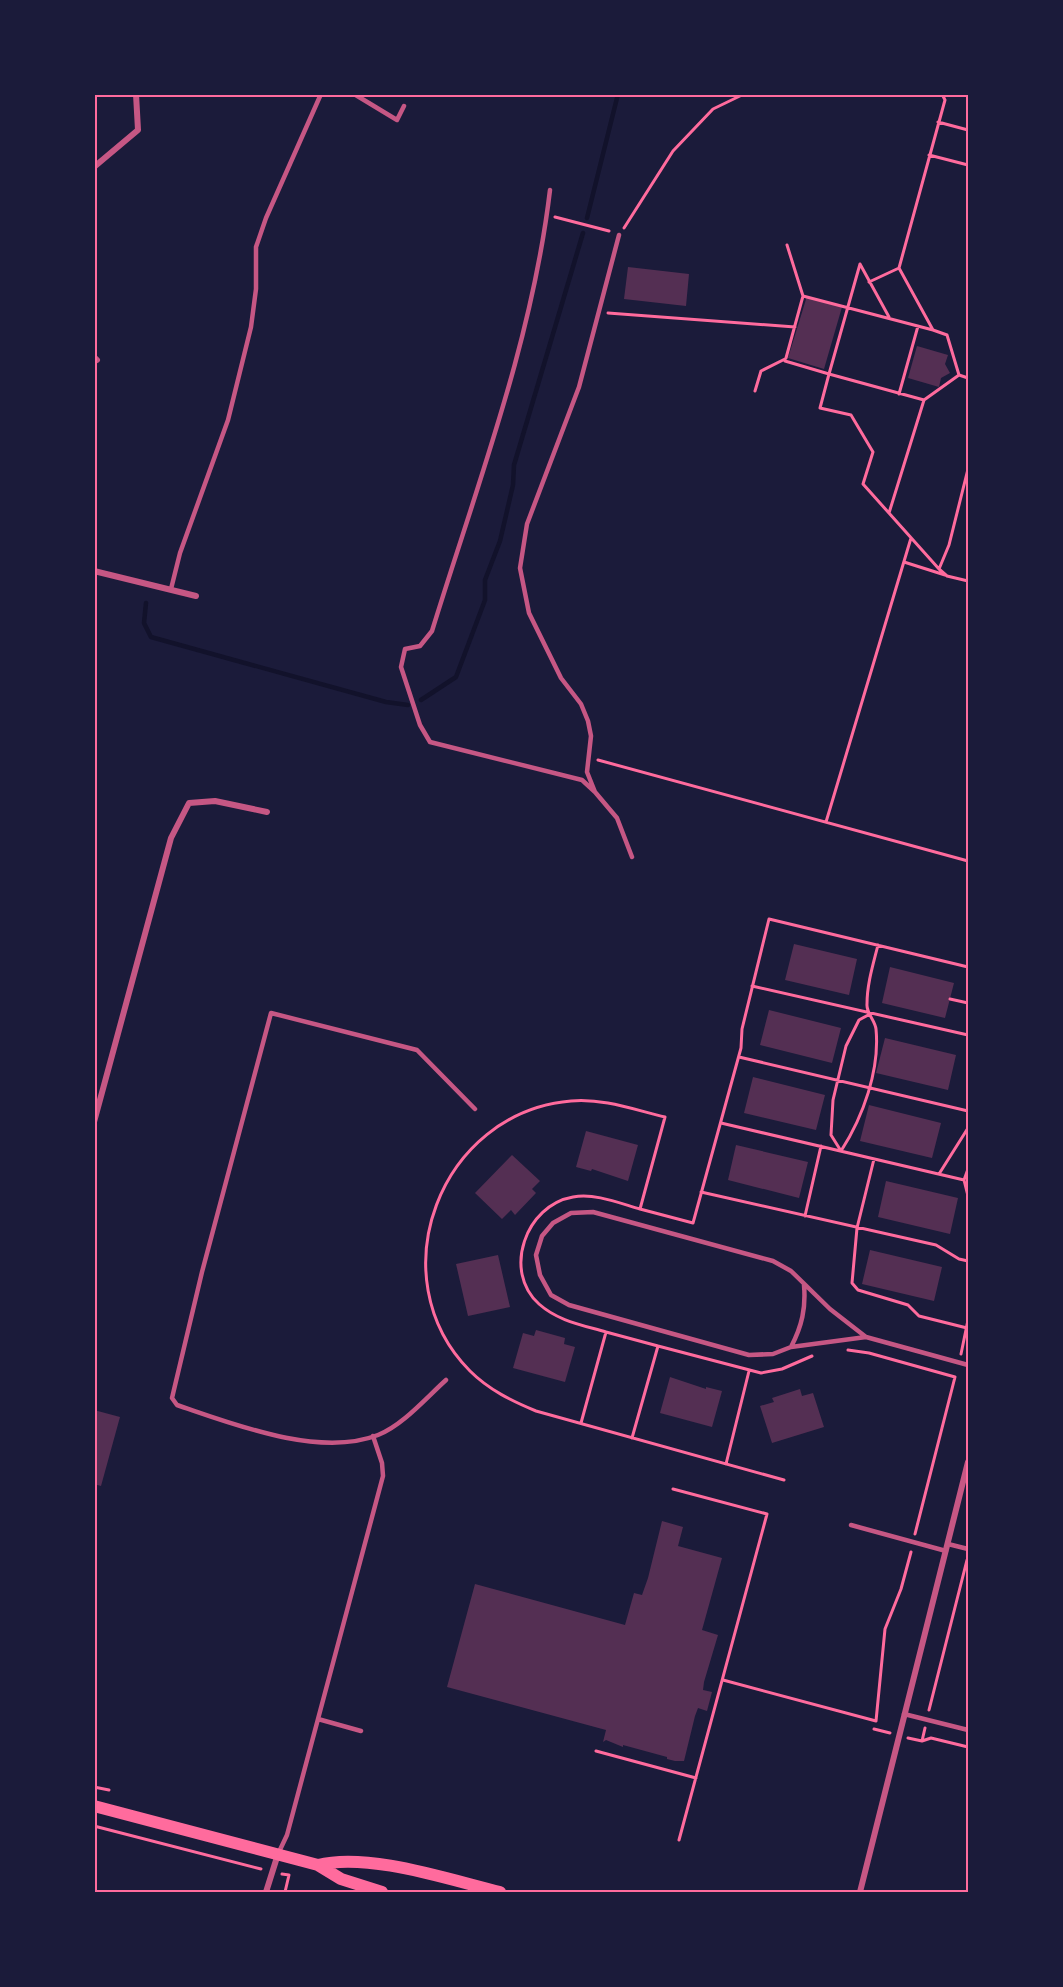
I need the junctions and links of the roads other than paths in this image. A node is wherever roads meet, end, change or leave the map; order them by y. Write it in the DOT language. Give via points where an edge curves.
graph roads {
  1 [pos="136,94"];
  2 [pos="321,94"];
  3 [pos="354,94"];
  4 [pos="404,106"];
  5 [pos="94,167"];
  6 [pos="550,190"];
  7 [pos="619,235"];
  8 [pos="94,571"];
  9 [pos="171,589"];
  10 [pos="196,596"];
  11 [pos="595,792"];
  12 [pos="267,812"];
  13 [pos="632,857"];
  14 [pos="475,1109"];
  15 [pos="94,1122"];
  16 [pos="804,1285"];
  17 [pos="866,1337"];
  18 [pos="791,1347"];
  19 [pos="969,1365"];
  20 [pos="446,1380"];
  21 [pos="373,1436"];
  22 [pos="969,1462"];
  23 [pos="851,1525"];
  24 [pos="947,1547"];
  25 [pos="969,1550"];
  26 [pos="904,1714"];
  27 [pos="318,1719"];
  28 [pos="969,1730"];
  29 [pos="361,1731"];
  30 [pos="94,1806"];
  31 [pos="278,1854"];
  32 [pos="318,1865"];
  33 [pos="266,1893"];
  34 [pos="382,1893"];
  35 [pos="500,1893"];
  36 [pos="860,1893"];
  1 -- 5 [label="street" via="138,130"];
  2 -- 9 [label="lane" via="256,247 256,289 248,339 228,420"];
  3 -- 4 [label="lane" via="397,120"];
  6 -- 11 [label="lane" via="531,311 502,413 432,631 420,646 405,649 401,667 420,725 430,742 582,780"];
  7 -- 11 [label="lane" via="579,387 527,524 520,568 529,613 561,678 581,704 588,721 591,736 587,772"];
  8 -- 9 [label="street"];
  9 -- 10 [label="street"];
  11 -- 13 [label="lane" via="617,818"];
  12 -- 15 [label="street" via="215,801 189,803 171,838"];
  14 -- 21 [label="lane" via="417,1050 271,1013 172,1398 177,1405 233,1424 315,1443"];
  16 -- 17 [label="lane"];
  16 -- 18 [label="lane" via="806,1305"];
  16 -- 18 [label="lane" via="773,1261 593,1212 571,1213 553,1223 542,1236 536,1255 540,1275 551,1295 569,1305 749,1355 773,1354"];
  17 -- 18 [label="lane"];
  17 -- 19 [label="lane"];
  20 -- 21 [label="lane" via="401,1419"];
  21 -- 27 [label="lane" via="383,1476"];
  22 -- 24 [label="street"];
  23 -- 24 [label="lane"];
  24 -- 25 [label="lane"];
  24 -- 26 [label="street"];
  26 -- 28 [label="lane"];
  26 -- 36 [label="street"];
  27 -- 29 [label="lane"];
  27 -- 31 [label="lane" via="287,1835"];
  30 -- 31 [label="main road"];
  31 -- 32 [label="main road"];
  31 -- 33 [label="street"];
  32 -- 34 [label="main road" via="341,1879"];
  32 -- 35 [label="main road" via="339,1860 370,1864"];
}
